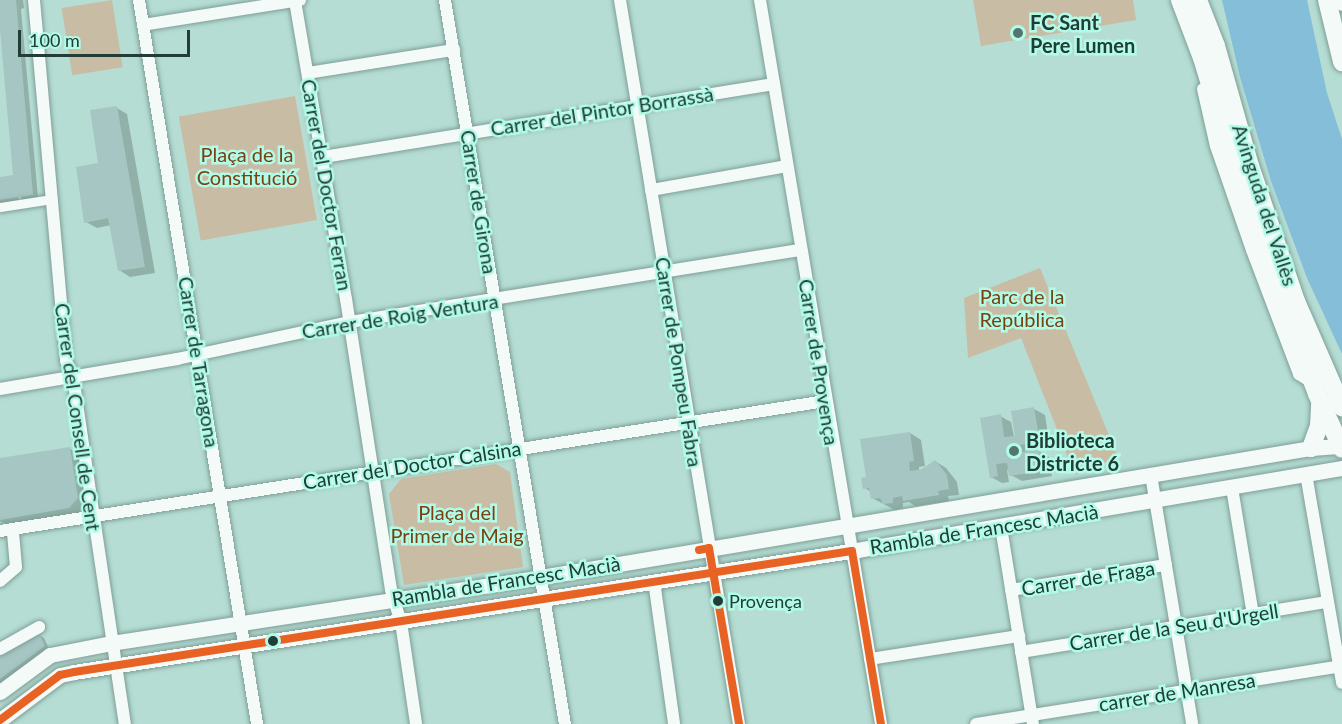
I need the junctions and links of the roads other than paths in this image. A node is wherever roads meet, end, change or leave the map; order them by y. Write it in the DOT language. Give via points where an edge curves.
graph roads {
  1 [pos="34,0"];
  2 [pos="139,0"];
  3 [pos="300,0"];
  4 [pos="446,0"];
  5 [pos="620,0"];
  6 [pos="760,0"];
  7 [pos="1180,0"];
  8 [pos="1198,0"];
  9 [pos="1327,0"];
  10 [pos="295,1"];
  11 [pos="143,25"];
  12 [pos="454,50"];
  13 [pos="1342,62"];
  14 [pos="308,73"];
  15 [pos="774,84"];
  16 [pos="639,105"];
  17 [pos="468,133"];
  18 [pos="323,157"];
  19 [pos="787,166"];
  20 [pos="651,190"];
  21 [pos="52,199"];
  22 [pos="0,207"];
  23 [pos="801,250"];
  24 [pos="664,272"];
  25 [pos="496,301"];
  26 [pos="350,322"];
  27 [pos="198,355"];
  28 [pos="73,377"];
  29 [pos="0,389"];
  30 [pos="825,400"];
  31 [pos="1320,400"];
  32 [pos="1342,406"];
  33 [pos="690,422"];
  34 [pos="1341,446"];
  35 [pos="520,448"];
  36 [pos="1311,448"];
  37 [pos="1342,468"];
  38 [pos="373,471"];
  39 [pos="1306,474"];
  40 [pos="1150,475"];
  41 [pos="1232,488"];
  42 [pos="221,496"];
  43 [pos="1155,501"];
  44 [pos="93,516"];
  45 [pos="848,525"];
  46 [pos="1001,527"];
  47 [pos="13,529"];
  48 [pos="0,531"];
  49 [pos="709,548"];
  50 [pos="852,551"];
  51 [pos="1166,565"];
  52 [pos="714,571"];
  53 [pos="542,577"];
  54 [pos="0,581"];
  55 [pos="654,581"];
  56 [pos="1011,590"];
  57 [pos="396,598"];
  58 [pos="545,599"];
  59 [pos="1327,602"];
  60 [pos="1253,615"];
  61 [pos="240,621"];
  62 [pos="401,622"];
  63 [pos="39,627"];
  64 [pos="1176,627"];
  65 [pos="1019,636"];
  66 [pos="111,643"];
  67 [pos="244,646"];
  68 [pos="0,648"];
  69 [pos="1021,652"];
  70 [pos="870,659"];
  71 [pos="116,665"];
  72 [pos="1340,666"];
  73 [pos="1342,683"];
  74 [pos="1187,690"];
  75 [pos="0,692"];
  76 [pos="1032,719"];
  77 [pos="0,720"];
  78 [pos="125,724"];
  79 [pos="258,724"];
  80 [pos="416,724"];
  81 [pos="565,724"];
  82 [pos="674,724"];
  83 [pos="739,724"];
  84 [pos="881,724"];
  85 [pos="976,724"];
  86 [pos="1192,724"];
  1 -- 21 [label="street, Carrer del Consell de Cent"];
  2 -- 11 [label="street, Carrer de Tarragona"];
  3 -- 10 [label="street"];
  4 -- 12 [label="street, Carrer de Girona"];
  5 -- 16 [label="street, Carrer de Pompeu Fabra"];
  6 -- 15 [label="street, Carrer de Provença"];
  7 -- 31 [label="main road, Avinguda del Vallès" via="1202,57 1237,173"];
  8 -- 32 [label="main road, Avinguda del Vallès" via="1296,301"];
  9 -- 13 [label="main road"];
  10 -- 11 [label="street"];
  10 -- 14 [label="street, Carrer del Doctor Ferran"];
  11 -- 27 [label="street, Carrer de Tarragona"];
  12 -- 14 [label="street"];
  12 -- 17 [label="street, Carrer de Girona"];
  14 -- 18 [label="street, Carrer del Doctor Ferran"];
  15 -- 16 [label="street, Carrer del Pintor Borrassà"];
  15 -- 19 [label="street, Carrer de Provença"];
  16 -- 17 [label="street, Carrer del Pintor Borrassà"];
  16 -- 20 [label="street, Carrer de Pompeu Fabra"];
  17 -- 18 [label="street, Carrer del Pintor Borrassà"];
  17 -- 25 [label="street, Carrer de Girona"];
  18 -- 26 [label="street, Carrer del Doctor Ferran"];
  19 -- 20 [label="street"];
  19 -- 23 [label="street, Carrer de Provença"];
  20 -- 24 [label="street, Carrer de Pompeu Fabra"];
  21 -- 22 [label="street"];
  21 -- 28 [label="street, Carrer del Consell de Cent" via="66,361"];
  23 -- 24 [label="street, Carrer de Roig Ventura"];
  23 -- 30 [label="street, Carrer de Provença"];
  24 -- 25 [label="street, Carrer de Roig Ventura"];
  24 -- 33 [label="street, Carrer de Pompeu Fabra"];
  25 -- 26 [label="street, Carrer de Roig Ventura"];
  25 -- 35 [label="street, Carrer de Girona"];
  26 -- 27 [label="street, Carrer de Roig Ventura"];
  26 -- 38 [label="street, Carrer del Doctor Ferran"];
  27 -- 28 [label="street, Carrer de Roig Ventura"];
  27 -- 42 [label="street, Carrer de Tarragona"];
  28 -- 29 [label="street, Carrer de Roig Ventura"];
  28 -- 44 [label="street, Carrer del Consell de Cent"];
  30 -- 33 [label="street, Carrer del Doctor Calsina"];
  30 -- 45 [label="street, Carrer de Provença"];
  31 -- 34 [label="main road, Avinguda del Vallès"];
  31 -- 36 [label="main road, Avinguda del Vallès" via="1319,426"];
  33 -- 35 [label="street, Carrer del Doctor Calsina"];
  33 -- 49 [label="street, Carrer de Pompeu Fabra"];
  34 -- 36 [label="street, Rambla de Francesc Macià"];
  35 -- 38 [label="street, Carrer del Doctor Calsina"];
  35 -- 53 [label="street, Carrer de Girona"];
  36 -- 40 [label="street, Rambla de Francesc Macià"];
  37 -- 39 [label="street, Rambla de Francesc Macià"];
  38 -- 42 [label="street, Carrer del Doctor Calsina"];
  38 -- 57 [label="street, Carrer del Doctor Ferran" via="391,590"];
  39 -- 41 [label="street, Rambla de Francesc Macià"];
  39 -- 59 [label="street"];
  40 -- 43 [label="street"];
  40 -- 45 [label="street, Rambla de Francesc Macià"];
  41 -- 43 [label="street, Rambla de Francesc Macià"];
  41 -- 60 [label="street"];
  42 -- 44 [label="street, Carrer del Doctor Calsina"];
  42 -- 61 [label="street, Carrer de Tarragona"];
  43 -- 46 [label="street, Rambla de Francesc Macià"];
  43 -- 51 [label="street"];
  44 -- 47 [label="street, Carrer del Doctor Calsina"];
  44 -- 66 [label="street, Carrer del Consell de Cent"];
  45 -- 49 [label="street, Rambla de Francesc Macià"];
  45 -- 50 [label="street, Carrer de Provença"];
  46 -- 50 [label="street, Rambla de Francesc Macià"];
  46 -- 56 [label="street"];
  47 -- 48 [label="street, Carrer del Doctor Calsina"];
  47 -- 54 [label="street" via="16,567"];
  49 -- 52 [label="street, Carrer de Pompeu Fabra"];
  49 -- 53 [label="street, Rambla de Francesc Macià"];
  50 -- 52 [label="street, Rambla de Francesc Macià"];
  50 -- 70 [label="street, Carrer de Provença"];
  51 -- 56 [label="street, Carrer de Fraga"];
  51 -- 64 [label="street"];
  52 -- 55 [label="street, Rambla de Francesc Macià"];
  52 -- 83 [label="street, Carrer de Pompeu Fabra"];
  53 -- 57 [label="street, Rambla de Francesc Macià"];
  53 -- 58 [label="street, Carrer de Girona"];
  55 -- 58 [label="street, Rambla de Francesc Macià"];
  55 -- 82 [label="street"];
  56 -- 65 [label="street"];
  57 -- 61 [label="street, Rambla de Francesc Macià"];
  57 -- 62 [label="street, Carrer del Doctor Ferran"];
  58 -- 62 [label="street, Rambla de Francesc Macià"];
  58 -- 81 [label="street, Carrer de Girona"];
  59 -- 60 [label="street, Carrer de la Seu d'Urgell"];
  59 -- 72 [label="street"];
  60 -- 64 [label="street, Carrer de la Seu d'Urgell"];
  61 -- 66 [label="street, Rambla de Francesc Macià"];
  61 -- 67 [label="street, Carrer de Tarragona"];
  62 -- 67 [label="street, Rambla de Francesc Macià"];
  62 -- 80 [label="street, Carrer del Doctor Ferran"];
  63 -- 68 [label="street"];
  64 -- 69 [label="street, Carrer de la Seu d'Urgell"];
  64 -- 74 [label="street"];
  65 -- 69 [label="street"];
  65 -- 70 [label="street"];
  66 -- 71 [label="street, Carrer del Consell de Cent"];
  66 -- 75 [label="street, Rambla de Francesc Macià" via="50,655"];
  67 -- 71 [label="street, Rambla de Francesc Macià"];
  67 -- 79 [label="street, Carrer de Tarragona"];
  69 -- 76 [label="street"];
  70 -- 84 [label="street, Carrer de Provença"];
  71 -- 77 [label="street, Rambla de Francesc Macià" via="60,675"];
  71 -- 78 [label="street, Carrer del Consell de Cent"];
  72 -- 73 [label="street"];
  72 -- 74 [label="street, carrer de Manresa"];
  74 -- 76 [label="street, carrer de Manresa"];
  74 -- 86 [label="street"];
  76 -- 85 [label="street, carrer de Manresa"];
}
